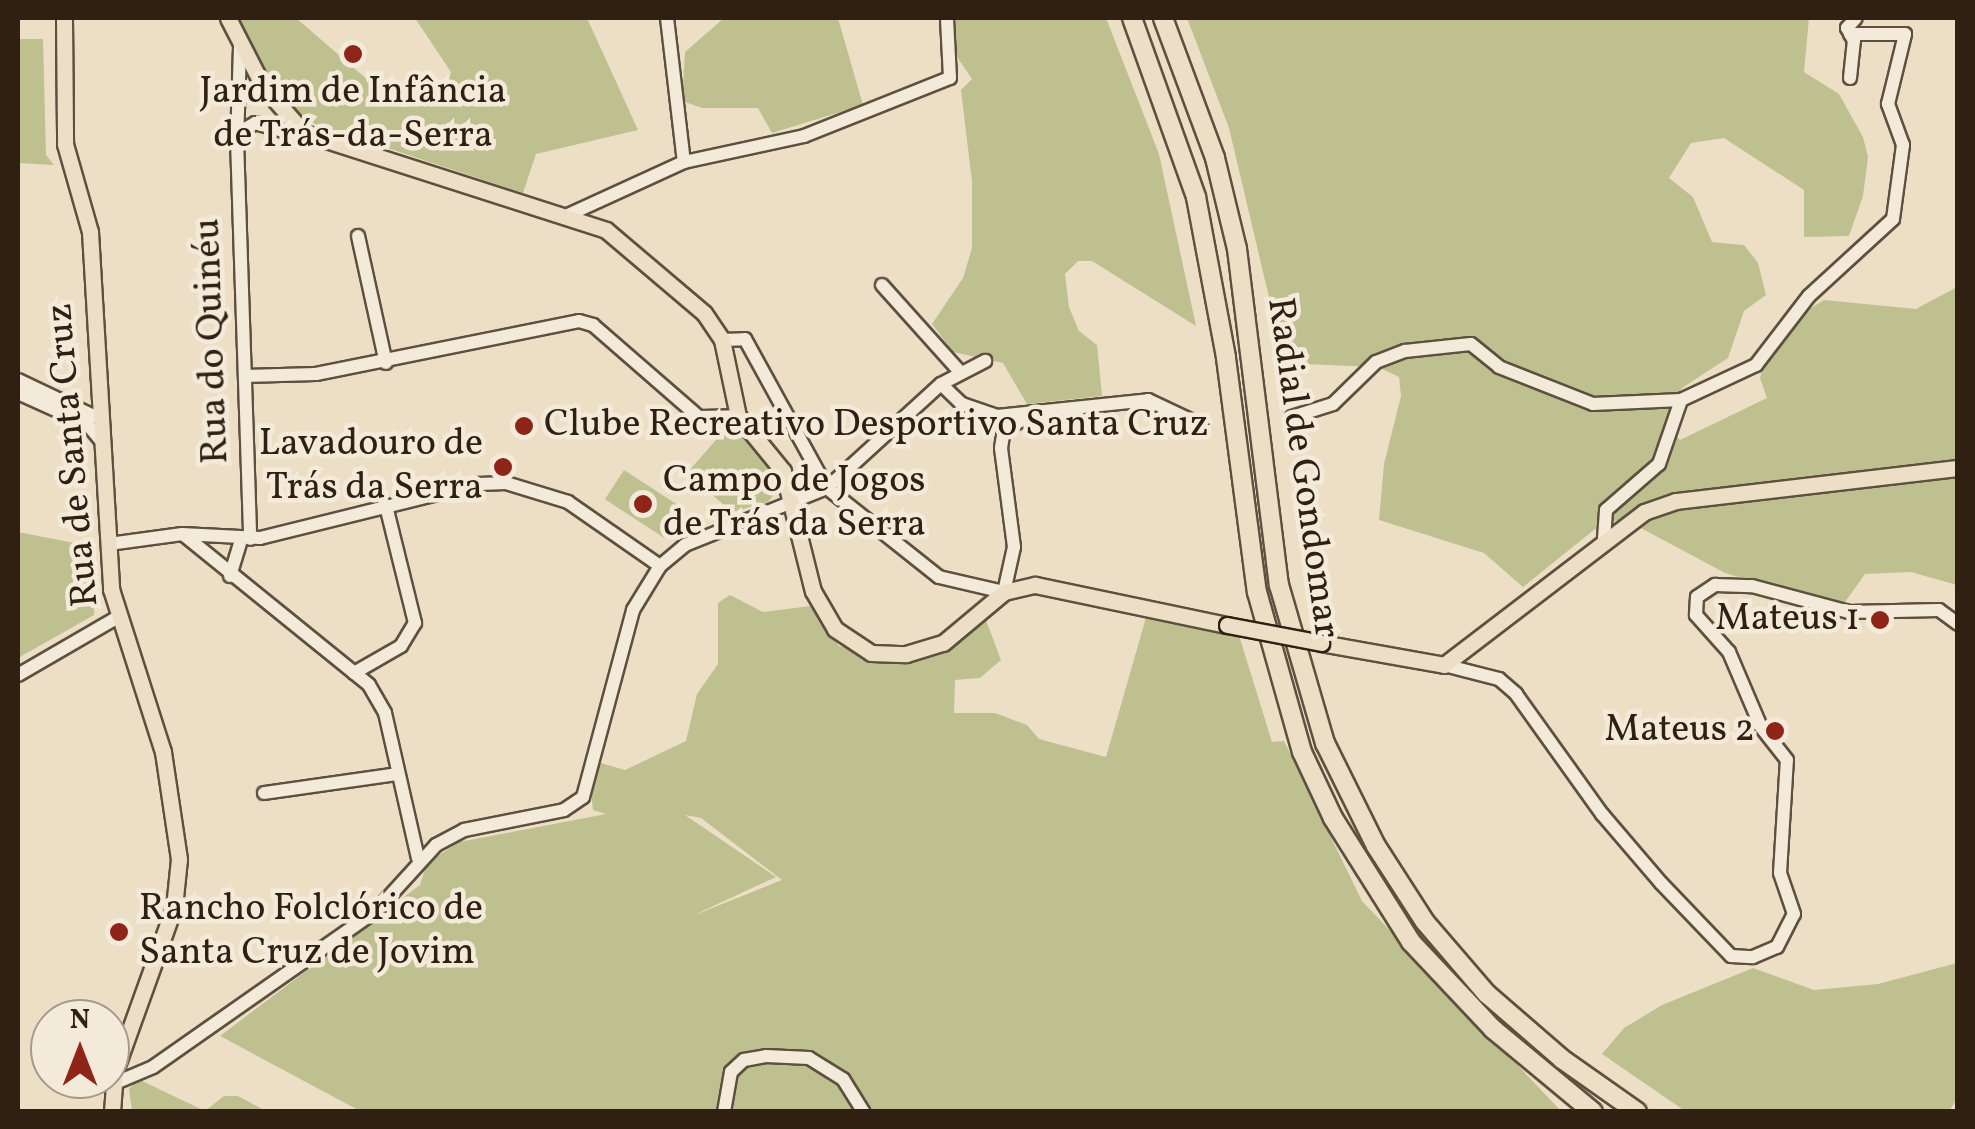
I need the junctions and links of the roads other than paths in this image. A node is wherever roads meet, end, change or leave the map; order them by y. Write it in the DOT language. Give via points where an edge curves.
graph roads {
  1 [pos="64,18"];
  2 [pos="228,18"];
  3 [pos="668,18"];
  4 [pos="947,18"];
  5 [pos="1132,18"];
  6 [pos="1163,18"];
  7 [pos="1856,18"];
  8 [pos="1850,34"];
  9 [pos="239,39"];
  10 [pos="1850,78"];
  11 [pos="286,116"];
  12 [pos="269,127"];
  13 [pos="236,140"];
  14 [pos="323,142"];
  15 [pos="684,162"];
  16 [pos="568,214"];
  17 [pos="358,236"];
  18 [pos="882,285"];
  19 [pos="722,340"];
  20 [pos="985,361"];
  21 [pos="386,363"];
  22 [pos="960,372"];
  23 [pos="245,376"];
  24 [pos="18,380"];
  25 [pos="100,380"];
  26 [pos="941,384"];
  27 [pos="18,394"];
  28 [pos="1681,400"];
  29 [pos="72,402"];
  30 [pos="100,414"];
  31 [pos="1034,414"];
  32 [pos="738,416"];
  33 [pos="1292,417"];
  34 [pos="75,418"];
  35 [pos="1201,425"];
  36 [pos="103,443"];
  37 [pos="1958,468"];
  38 [pos="827,488"];
  39 [pos="792,503"];
  40 [pos="386,506"];
  41 [pos="182,534"];
  42 [pos="246,539"];
  43 [pos="1604,539"];
  44 [pos="109,544"];
  45 [pos="660,566"];
  46 [pos="230,576"];
  47 [pos="1004,592"];
  48 [pos="118,617"];
  49 [pos="1958,624"];
  50 [pos="1444,665"];
  51 [pos="354,673"];
  52 [pos="18,675"];
  53 [pos="398,774"];
  54 [pos="264,793"];
  55 [pos="418,858"];
  56 [pos="130,1035"];
  57 [pos="130,1077"];
  58 [pos="724,1112"];
  59 [pos="864,1112"];
  60 [pos="1593,1112"];
  61 [pos="1637,1112"];
  1 -- 25 [label="main road, Rua de Santa Cruz" via="65,144 90,232"];
  2 -- 9 [label="main road"];
  3 -- 15 [label="street"];
  4 -- 15 [label="street" via="950,78 804,136"];
  5 -- 60 [label="highway, Radial de Gondomar" via="1196,197 1226,358 1257,592 1302,752 1333,818 1411,942 1493,1029"];
  6 -- 61 [label="highway, Radial de Gondomar" via="1210,140 1237,249 1279,584 1325,744 1376,846 1426,922 1487,994 1562,1060"];
  7 -- 8 [label="street"];
  8 -- 10 [label="street"];
  8 -- 28 [label="street" via="1904,34 1888,104 1902,145 1893,219 1809,296 1756,364"];
  9 -- 11 [label="main road"];
  9 -- 13 [label="street, Rua do Quinéu"];
  11 -- 12 [label="street" via="284,124"];
  11 -- 14 [label="main road"];
  12 -- 13 [label="street" via="248,123"];
  12 -- 14 [label="street"];
  13 -- 23 [label="street, Rua do Quinéu"];
  14 -- 16 [label="main road"];
  15 -- 16 [label="street"];
  16 -- 19 [label="main road" via="606,230 704,313"];
  17 -- 21 [label="street"];
  18 -- 22 [label="street"];
  19 -- 32 [label="main road"];
  19 -- 38 [label="street" via="745,339"];
  20 -- 22 [label="street"];
  21 -- 23 [label="street"];
  21 -- 32 [label="street" via="579,321 593,325 700,417"];
  22 -- 26 [label="street"];
  23 -- 42 [label="street, Rua do Quinéu"];
  24 -- 29 [label="street"];
  25 -- 29 [label="street" via="91,398"];
  25 -- 30 [label="main road, Rua de Santa Cruz"];
  26 -- 31 [label="street" via="962,404 997,416"];
  26 -- 38 [label="street"];
  27 -- 34 [label="street"];
  28 -- 33 [label="street" via="1593,404 1515,374 1471,344 1404,351 1376,362 1334,404"];
  28 -- 43 [label="street" via="1659,464 1606,510"];
  29 -- 30 [label="street"];
  30 -- 34 [label="street"];
  30 -- 36 [label="main road, Rua de Santa Cruz"];
  31 -- 35 [label="street" via="1148,400"];
  31 -- 47 [label="street" via="1004,430 1014,547"];
  32 -- 39 [label="main road" via="784,471"];
  34 -- 36 [label="street"];
  36 -- 44 [label="main road, Rua de Santa Cruz"];
  37 -- 43 [label="main road" via="1676,501 1644,512"];
  38 -- 39 [label="street"];
  38 -- 47 [label="street" via="938,577"];
  39 -- 45 [label="street" via="684,545"];
  39 -- 47 [label="main road" via="813,591 835,630 871,653 906,654 943,642"];
  40 -- 42 [label="street"];
  40 -- 45 [label="street" via="478,484 528,485 568,502"];
  40 -- 51 [label="street" via="414,623 400,646"];
  41 -- 42 [label="street"];
  41 -- 44 [label="street"];
  41 -- 46 [label="street"];
  42 -- 46 [label="street, Rua do Quinéu"];
  43 -- 50 [label="main road"];
  44 -- 48 [label="main road, Rua de Santa Cruz"];
  45 -- 55 [label="street" via="633,610 584,797 564,810 464,830"];
  46 -- 51 [label="street"];
  47 -- 50 [label="main road, bridge" via="1035,585"];
  48 -- 52 [label="street"];
  48 -- 56 [label="main road, Rua de Santa Cruz" via="163,752 178,860 174,907"];
  49 -- 50 [label="street" via="1939,610 1848,612 1752,586 1714,584 1697,597 1696,614 1729,652 1755,716 1787,760 1780,873 1794,914 1777,947 1753,957 1732,956 1661,883 1516,694 1498,679"];
  51 -- 53 [label="street" via="384,713"];
  53 -- 54 [label="street"];
  53 -- 55 [label="street"];
  55 -- 57 [label="street" via="396,892 362,922"];
  58 -- 59 [label="street" via="731,1072 744,1060 766,1056 809,1058 843,1079"];
}
